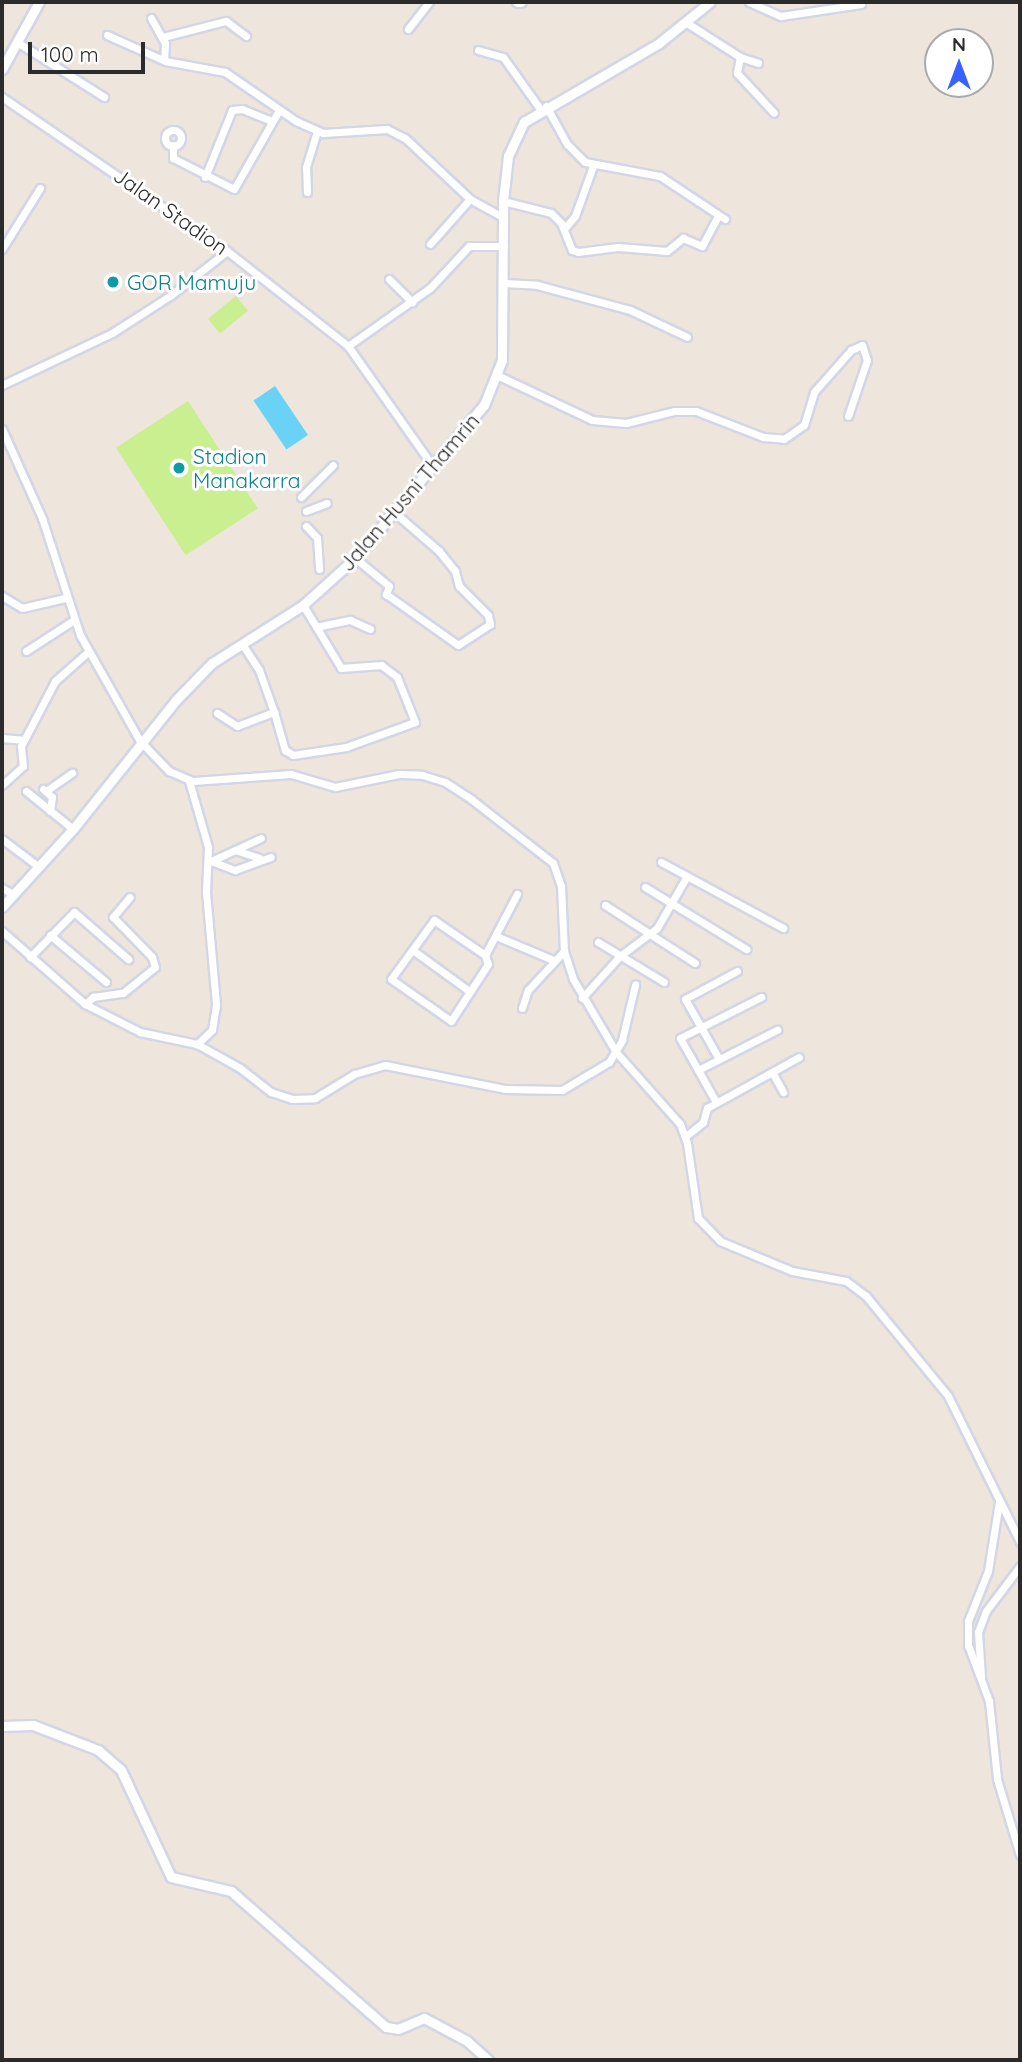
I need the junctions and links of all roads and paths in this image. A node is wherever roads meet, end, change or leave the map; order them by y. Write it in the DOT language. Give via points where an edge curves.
graph roads {
  1 [pos="39,2"];
  2 [pos="429,2"];
  3 [pos="710,2"];
  4 [pos="749,2"];
  5 [pos="861,4"];
  6 [pos="151,18"];
  7 [pos="687,23"];
  8 [pos="408,29"];
  9 [pos="107,35"];
  10 [pos="246,36"];
  11 [pos="163,37"];
  12 [pos="17,42"];
  13 [pos="478,50"];
  14 [pos="740,57"];
  15 [pos="163,60"];
  16 [pos="758,63"];
  17 [pos="2,69"];
  18 [pos="2,97"];
  19 [pos="104,97"];
  20 [pos="544,108"];
  21 [pos="279,110"];
  22 [pos="774,113"];
  23 [pos="272,121"];
  24 [pos="317,131"];
  25 [pos="173,145"];
  26 [pos="593,166"];
  27 [pos="205,177"];
  28 [pos="40,188"];
  29 [pos="307,192"];
  30 [pos="470,199"];
  31 [pos="503,201"];
  32 [pos="503,217"];
  33 [pos="564,229"];
  34 [pos="430,244"];
  35 [pos="504,246"];
  36 [pos="2,249"];
  37 [pos="228,251"];
  38 [pos="389,279"];
  39 [pos="504,283"];
  40 [pos="412,302"];
  41 [pos="687,337"];
  42 [pos="348,346"];
  43 [pos="499,376"];
  44 [pos="2,386"];
  45 [pos="848,416"];
  46 [pos="2,429"];
  47 [pos="333,465"];
  48 [pos="434,468"];
  49 [pos="301,497"];
  50 [pos="327,503"];
  51 [pos="306,511"];
  52 [pos="395,513"];
  53 [pos="306,526"];
  54 [pos="355,558"];
  55 [pos="319,569"];
  56 [pos="2,596"];
  57 [pos="65,598"];
  58 [pos="303,606"];
  59 [pos="74,620"];
  60 [pos="316,627"];
  61 [pos="370,629"];
  62 [pos="243,645"];
  63 [pos="89,650"];
  64 [pos="26,651"];
  65 [pos="274,712"];
  66 [pos="217,713"];
  67 [pos="2,738"];
  68 [pos="23,740"];
  69 [pos="140,741"];
  70 [pos="72,773"];
  71 [pos="189,781"];
  72 [pos="2,785"];
  73 [pos="26,791"];
  74 [pos="50,811"];
  75 [pos="73,829"];
  76 [pos="261,838"];
  77 [pos="2,839"];
  78 [pos="234,850"];
  79 [pos="210,862"];
  80 [pos="661,862"];
  81 [pos="39,867"];
  82 [pos="687,876"];
  83 [pos="645,887"];
  84 [pos="2,888"];
  85 [pos="13,894"];
  86 [pos="517,894"];
  87 [pos="130,897"];
  88 [pos="670,903"];
  89 [pos="606,905"];
  90 [pos="2,907"];
  91 [pos="783,928"];
  92 [pos="2,931"];
  93 [pos="647,932"];
  94 [pos="50,935"];
  95 [pos="496,936"];
  96 [pos="598,942"];
  97 [pos="746,949"];
  98 [pos="414,951"];
  99 [pos="564,951"];
  100 [pos="485,955"];
  101 [pos="620,956"];
  102 [pos="30,957"];
  103 [pos="128,959"];
  104 [pos="553,960"];
  105 [pos="695,963"];
  106 [pos="737,971"];
  107 [pos="106,982"];
  108 [pos="664,982"];
  109 [pos="635,985"];
  110 [pos="469,991"];
  111 [pos="761,997"];
  112 [pos="582,998"];
  113 [pos="85,1004"];
  114 [pos="522,1008"];
  115 [pos="700,1029"];
  116 [pos="777,1030"];
  117 [pos="197,1044"];
  118 [pos="616,1052"];
  119 [pos="799,1057"];
  120 [pos="719,1059"];
  121 [pos="698,1070"];
  122 [pos="772,1072"];
  123 [pos="783,1092"];
  124 [pos="716,1102"];
  125 [pos="686,1136"];
  126 [pos="999,1502"];
  127 [pos="1020,1542"];
  128 [pos="1020,1566"];
  129 [pos="981,1677"];
  130 [pos="2,1726"];
  131 [pos="1020,1855"];
  132 [pos="488,2060"];
  1 -- 12 [label="street"];
  2 -- 8 [label="street"];
  3 -- 7 [label="street, Jalan Husni Thamrin"];
  4 -- 5 [label="street" via="780,16"];
  6 -- 11 [label="street"];
  7 -- 14 [label="street"];
  7 -- 20 [label="street, Jalan Husni Thamrin" via="591,85"];
  9 -- 15 [label="street"];
  10 -- 11 [label="street" via="226,21"];
  11 -- 15 [label="street"];
  12 -- 17 [label="street"];
  12 -- 19 [label="street"];
  13 -- 20 [label="street" via="503,57"];
  14 -- 16 [label="street"];
  14 -- 22 [label="street" via="737,73"];
  15 -- 21 [label="street" via="225,72"];
  18 -- 37 [label="street, Jalan Stadion"];
  20 -- 26 [label="street" via="567,144"];
  20 -- 31 [label="street, Jalan Husni Thamrin" via="524,122 513,141"];
  21 -- 23 [label="street"];
  21 -- 24 [label="street"];
  23 -- 27 [label="street" via="237,187 230,189"];
  23 -- 27 [label="street" via="242,109 232,110"];
  24 -- 29 [label="street" via="306,167"];
  24 -- 30 [label="street" via="387,129 405,138"];
  25 -- 27 [label="street" via="173,158"];
  26 -- 33 [label="street" via="575,216"];
  26 -- 33 [label="street" via="660,176 722,217 702,246 683,238 667,251 618,247 574,252"];
  28 -- 36 [label="street"];
  30 -- 32 [label="street"];
  30 -- 34 [label="street"];
  31 -- 32 [label="street, Jalan Husni Thamrin"];
  31 -- 33 [label="street" via="551,213"];
  32 -- 35 [label="street, Jalan Husni Thamrin"];
  35 -- 39 [label="street, Jalan Husni Thamrin"];
  35 -- 40 [label="street" via="469,246"];
  37 -- 42 [label="street, Jalan Stadion"];
  37 -- 44 [label="street" via="113,332"];
  38 -- 40 [label="street"];
  39 -- 41 [label="street" via="537,285 630,310"];
  39 -- 43 [label="street, Jalan Husni Thamrin"];
  40 -- 42 [label="street"];
  42 -- 48 [label="street, Jalan Stadion"];
  43 -- 45 [label="street" via="592,420 626,423 668,412 696,411 763,437 784,439 804,425 814,392 851,350 862,345 867,356"];
  43 -- 48 [label="street, Jalan Husni Thamrin" via="472,423"];
  46 -- 57 [label="street" via="42,518"];
  47 -- 49 [label="street"];
  48 -- 52 [label="street, Jalan Husni Thamrin"];
  50 -- 51 [label="street"];
  52 -- 54 [label="street, Jalan Husni Thamrin"];
  52 -- 54 [label="street" via="439,551 455,570 459,586 488,615 489,624 458,645 386,594 389,586"];
  53 -- 55 [label="street" via="317,538"];
  54 -- 58 [label="street, Jalan Husni Thamrin"];
  56 -- 57 [label="street" via="22,608"];
  57 -- 59 [label="street"];
  58 -- 60 [label="street"];
  58 -- 62 [label="street, Jalan Husni Thamrin"];
  59 -- 63 [label="street"];
  59 -- 64 [label="street"];
  60 -- 61 [label="street" via="350,620"];
  60 -- 65 [label="street" via="341,668 389,668 415,722 346,747 293,755 285,750"];
  62 -- 65 [label="street" via="259,670"];
  62 -- 69 [label="street, Jalan Husni Thamrin" via="212,663"];
  63 -- 68 [label="street" via="55,681"];
  63 -- 69 [label="street"];
  65 -- 66 [label="street" via="237,726"];
  67 -- 68 [label="street"];
  68 -- 72 [label="street" via="23,766"];
  69 -- 71 [label="street" via="169,771"];
  69 -- 75 [label="street, Jalan Husni Thamrin"];
  70 -- 74 [label="street" via="44,790 54,802"];
  71 -- 79 [label="street"];
  71 -- 99 [label="street" via="291,774 335,787 406,774 445,782 555,866 562,896"];
  73 -- 74 [label="street"];
  74 -- 75 [label="street"];
  75 -- 81 [label="street, Jalan Husni Thamrin"];
  76 -- 78 [label="street"];
  77 -- 81 [label="street"];
  78 -- 79 [label="street"];
  78 -- 79 [label="street" via="267,858 235,870"];
  79 -- 117 [label="street" via="216,1013 212,1030"];
  80 -- 82 [label="street"];
  81 -- 85 [label="street, Jalan Husni Thamrin"];
  82 -- 88 [label="street"];
  82 -- 91 [label="street"];
  83 -- 88 [label="street"];
  84 -- 85 [label="street"];
  85 -- 90 [label="street, Jalan Husni Thamrin"];
  86 -- 95 [label="street"];
  87 -- 113 [label="street" via="113,917 152,957 155,967 123,993 99,996"];
  88 -- 93 [label="street" via="657,928"];
  88 -- 97 [label="street"];
  89 -- 93 [label="street"];
  92 -- 102 [label="street"];
  93 -- 101 [label="street"];
  93 -- 105 [label="street"];
  94 -- 102 [label="street"];
  94 -- 103 [label="street" via="74,912"];
  94 -- 107 [label="street"];
  95 -- 100 [label="street"];
  95 -- 104 [label="street"];
  96 -- 101 [label="street"];
  98 -- 100 [label="street" via="433,920"];
  98 -- 110 [label="street"];
  98 -- 110 [label="street" via="391,979 451,1021"];
  99 -- 104 [label="street"];
  99 -- 112 [label="street"];
  100 -- 110 [label="street" via="488,964"];
  101 -- 108 [label="street"];
  101 -- 112 [label="street"];
  102 -- 113 [label="street"];
  104 -- 114 [label="street" via="527,989"];
  106 -- 115 [label="street" via="685,999"];
  109 -- 118 [label="street"];
  111 -- 115 [label="street"];
  112 -- 118 [label="street"];
  113 -- 117 [label="street" via="140,1032"];
  115 -- 120 [label="street"];
  115 -- 121 [label="street" via="680,1038"];
  116 -- 120 [label="street"];
  117 -- 118 [label="street" via="240,1068 271,1093 300,1100 332,1091 354,1074 385,1065 505,1089 552,1092 595,1074"];
  118 -- 125 [label="street" via="674,1114"];
  119 -- 122 [label="street"];
  120 -- 121 [label="street"];
  121 -- 124 [label="street"];
  122 -- 123 [label="street"];
  122 -- 124 [label="street"];
  124 -- 125 [label="street"];
  125 -- 126 [label="street" via="694,1206 706,1229 720,1241 792,1271 846,1281 866,1296 948,1396 969,1431"];
  126 -- 127 [label="street"];
  126 -- 129 [label="street" via="988,1571 968,1620 968,1645"];
  128 -- 129 [label="street" via="986,1611 978,1632"];
  129 -- 131 [label="street" via="989,1701 1002,1801"];
  130 -- 132 [label="street" via="33,1725 98,1750 121,1770 171,1877 231,1891 386,2027 398,2029 424,2018 467,2041"];
}
